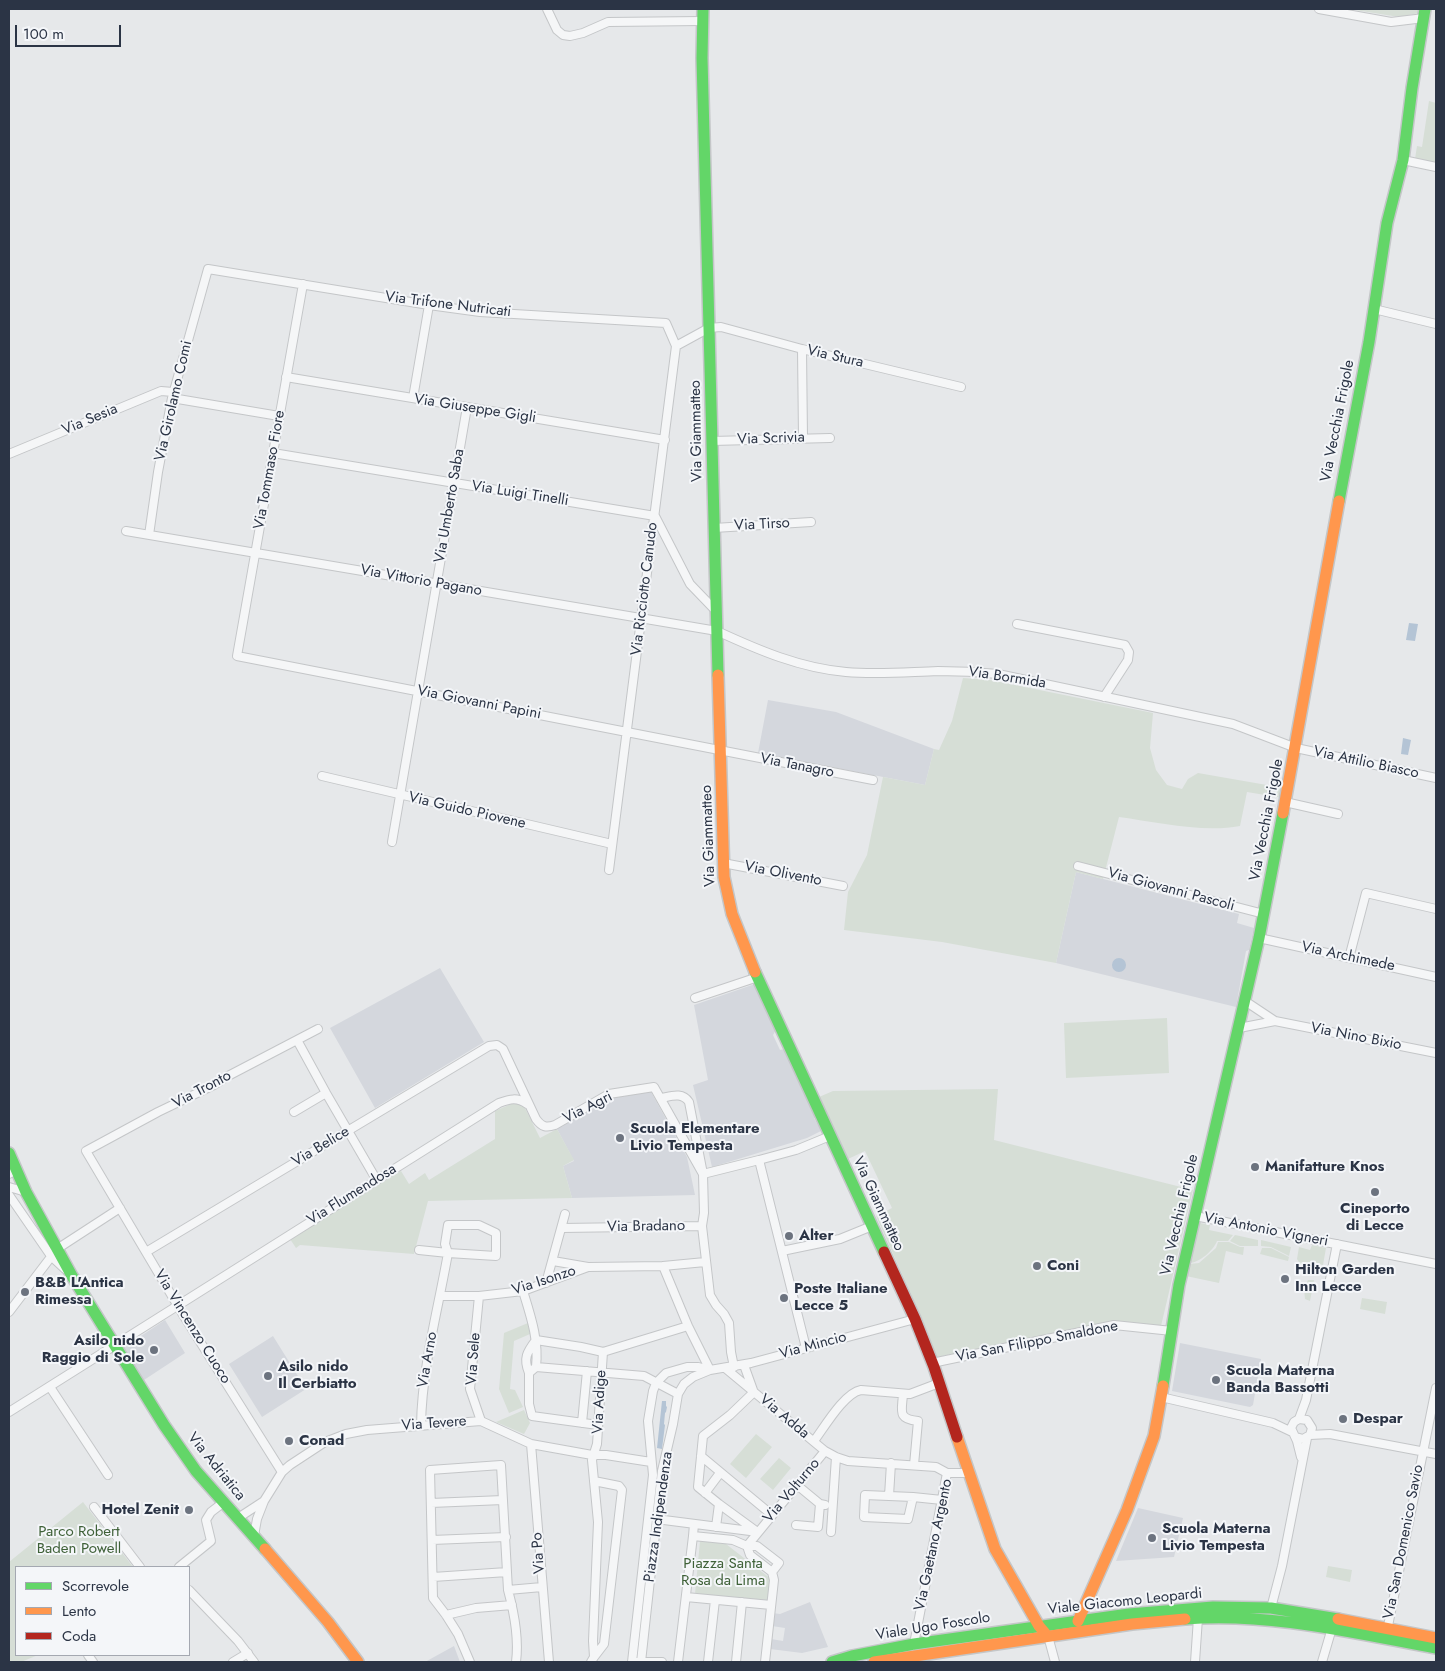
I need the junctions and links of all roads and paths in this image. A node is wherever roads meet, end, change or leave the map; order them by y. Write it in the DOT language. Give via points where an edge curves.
graph roads {
  1 [pos="547,9"];
  2 [pos="703,9"];
  3 [pos="1319,9"];
  4 [pos="1424,13"];
  5 [pos="702,21"];
  6 [pos="1404,160"];
  7 [pos="1436,168"];
  8 [pos="208,269"];
  9 [pos="303,284"];
  10 [pos="429,305"];
  11 [pos="1374,309"];
  12 [pos="1436,324"];
  13 [pos="709,328"];
  14 [pos="676,346"];
  15 [pos="802,349"];
  16 [pos="286,377"];
  17 [pos="961,387"];
  18 [pos="172,395"];
  19 [pos="413,398"];
  20 [pos="467,407"];
  21 [pos="280,416"];
  22 [pos="802,438"];
  23 [pos="830,438"];
  24 [pos="665,440"];
  25 [pos="712,441"];
  26 [pos="273,452"];
  27 [pos="9,454"];
  28 [pos="454,483"];
  29 [pos="655,516"];
  30 [pos="811,522"];
  31 [pos="714,528"];
  32 [pos="126,531"];
  33 [pos="149,535"];
  34 [pos="255,553"];
  35 [pos="437,584"];
  36 [pos="716,611"];
  37 [pos="642,618"];
  38 [pos="1017,624"];
  39 [pos="717,631"];
  40 [pos="237,656"];
  41 [pos="418,691"];
  42 [pos="1104,697"];
  43 [pos="626,732"];
  44 [pos="1296,748"];
  45 [pos="721,751"];
  46 [pos="322,776"];
  47 [pos="1436,778"];
  48 [pos="873,780"];
  49 [pos="400,795"];
  50 [pos="1285,802"];
  51 [pos="1338,814"];
  52 [pos="392,842"];
  53 [pos="612,844"];
  54 [pos="723,863"];
  55 [pos="1078,866"];
  56 [pos="609,870"];
  57 [pos="843,886"];
  58 [pos="1436,910"];
  59 [pos="1264,914"];
  60 [pos="1259,938"];
  61 [pos="1349,958"];
  62 [pos="758,977"];
  63 [pos="1436,977"];
  64 [pos="694,998"];
  65 [pos="1245,1001"];
  66 [pos="1275,1021"];
  67 [pos="1239,1028"];
  68 [pos="318,1029"];
  69 [pos="297,1040"];
  70 [pos="497,1045"];
  71 [pos="1436,1052"];
  72 [pos="326,1093"];
  73 [pos="661,1098"];
  74 [pos="529,1105"];
  75 [pos="294,1112"];
  76 [pos="348,1130"];
  77 [pos="830,1136"];
  78 [pos="86,1151"];
  79 [pos="9,1153"];
  80 [pos="759,1160"];
  81 [pos="12,1172"];
  82 [pos="703,1174"];
  83 [pos="376,1179"];
  84 [pos="9,1187"];
  85 [pos="26,1192"];
  86 [pos="9,1195"];
  87 [pos="120,1208"];
  88 [pos="565,1214"];
  89 [pos="1195,1216"];
  90 [pos="702,1226"];
  91 [pos="872,1226"];
  92 [pos="562,1228"];
  93 [pos="1337,1244"];
  94 [pos="419,1250"];
  95 [pos="782,1251"];
  96 [pos="146,1252"];
  97 [pos="54,1253"];
  98 [pos="448,1253"];
  99 [pos="552,1261"];
  100 [pos="706,1262"];
  101 [pos="1436,1264"];
  102 [pos="663,1266"];
  103 [pos="588,1267"];
  104 [pos="546,1284"];
  105 [pos="522,1291"];
  106 [pos="440,1296"];
  107 [pos="479,1296"];
  108 [pos="178,1305"];
  109 [pos="9,1312"];
  110 [pos="915,1319"];
  111 [pos="688,1326"];
  112 [pos="1172,1331"];
  113 [pos="536,1340"];
  114 [pos="116,1346"];
  115 [pos="806,1348"];
  116 [pos="603,1352"];
  117 [pos="932,1363"];
  118 [pos="744,1365"];
  119 [pos="536,1367"];
  120 [pos="734,1367"];
  121 [pos="725,1368"];
  122 [pos="710,1370"];
  123 [pos="587,1371"];
  124 [pos="601,1372"];
  125 [pos="529,1373"];
  126 [pos="939,1383"];
  127 [pos="50,1387"];
  128 [pos="655,1387"];
  129 [pos="1436,1388"];
  130 [pos="754,1392"];
  131 [pos="675,1393"];
  132 [pos="902,1394"];
  133 [pos="1161,1397"];
  134 [pos="1306,1400"];
  135 [pos="9,1412"];
  136 [pos="1296,1420"];
  137 [pos="481,1421"];
  138 [pos="582,1423"];
  139 [pos="1272,1423"];
  140 [pos="1309,1423"];
  141 [pos="421,1425"];
  142 [pos="598,1425"];
  143 [pos="1294,1434"];
  144 [pos="1330,1434"];
  145 [pos="1308,1436"];
  146 [pos="814,1442"];
  147 [pos="531,1444"];
  148 [pos="826,1451"];
  149 [pos="1423,1451"];
  150 [pos="1436,1454"];
  151 [pos="592,1455"];
  152 [pos="701,1456"];
  153 [pos="836,1458"];
  154 [pos="1302,1459"];
  155 [pos="652,1462"];
  156 [pos="891,1463"];
  157 [pos="914,1465"];
  158 [pos="282,1472"];
  159 [pos="720,1473"];
  160 [pos="947,1473"];
  161 [pos="969,1473"];
  162 [pos="108,1475"];
  163 [pos="594,1481"];
  164 [pos="797,1484"];
  165 [pos="705,1493"];
  166 [pos="889,1496"];
  167 [pos="913,1497"];
  168 [pos="503,1500"];
  169 [pos="942,1500"];
  170 [pos="264,1501"];
  171 [pos="224,1502"];
  172 [pos="430,1503"];
  173 [pos="719,1504"];
  174 [pos="820,1504"];
  175 [pos="832,1505"];
  176 [pos="94,1507"];
  177 [pos="772,1515"];
  178 [pos="238,1518"];
  179 [pos="656,1519"];
  180 [pos="694,1524"];
  181 [pos="796,1525"];
  182 [pos="716,1527"];
  183 [pos="758,1532"];
  184 [pos="830,1532"];
  185 [pos="254,1536"];
  186 [pos="693,1536"];
  187 [pos="506,1537"];
  188 [pos="432,1540"];
  189 [pos="747,1546"];
  190 [pos="139,1566"];
  191 [pos="179,1566"];
  192 [pos="507,1572"];
  193 [pos="433,1577"];
  194 [pos="542,1588"];
  195 [pos="508,1590"];
  196 [pos="190,1591"];
  197 [pos="686,1597"];
  198 [pos="715,1600"];
  199 [pos="742,1602"];
  200 [pos="512,1605"];
  201 [pos="771,1605"];
  202 [pos="1271,1608"];
  203 [pos="446,1615"];
  204 [pos="1198,1618"];
  205 [pos="1078,1621"];
  206 [pos="1040,1626"];
  207 [pos="1332,1628"];
  208 [pos="1386,1633"];
  209 [pos="1048,1636"];
  210 [pos="1436,1638"];
  211 [pos="914,1644"];
  212 [pos="1436,1648"];
  213 [pos="248,1653"];
  214 [pos="593,1659"];
  215 [pos="903,1660"];
  216 [pos="233,1662"];
  217 [pos="254,1662"];
  218 [pos="358,1662"];
  219 [pos="470,1662"];
  220 [pos="516,1662"];
  221 [pos="549,1662"];
  222 [pos="637,1662"];
  223 [pos="662,1662"];
  224 [pos="678,1662"];
  225 [pos="708,1662"];
  226 [pos="736,1662"];
  227 [pos="760,1662"];
  228 [pos="765,1662"];
  229 [pos="772,1662"];
  230 [pos="832,1662"];
  231 [pos="874,1662"];
  232 [pos="1054,1662"];
  233 [pos="1195,1662"];
  234 [pos="1322,1662"];
  1 -- 5 [label="street" via="557,30 570,36 608,22"];
  2 -- 5 [label="street, Via Giammatteo"];
  3 -- 4 [label="street" via="1391,22"];
  4 -- 6 [label="street, Via Vecchia Frigole"];
  5 -- 13 [label="street, Via Giammatteo"];
  6 -- 7 [label="street"];
  6 -- 11 [label="street, Via Vecchia Frigole" via="1387,223"];
  8 -- 9 [label="street, Via Trifone Nutricati"];
  8 -- 18 [label="street, Via Girolamo Comi"];
  9 -- 10 [label="street, Via Trifone Nutricati"];
  9 -- 16 [label="street, Via Tommaso Fiore"];
  10 -- 14 [label="street, Via Trifone Nutricati" via="480,312 666,323"];
  10 -- 19 [label="street"];
  11 -- 12 [label="street"];
  11 -- 44 [label="street, Via Vecchia Frigole"];
  13 -- 14 [label="street"];
  13 -- 15 [label="street, Via Stura" via="721,327"];
  13 -- 25 [label="street, Via Giammatteo"];
  14 -- 24 [label="street, Via Ricciotto Canudo"];
  15 -- 17 [label="street, Via Stura"];
  15 -- 22 [label="street"];
  16 -- 19 [label="street, Via Giuseppe Gigli"];
  16 -- 21 [label="street, Via Tommaso Fiore"];
  18 -- 21 [label="street, Via Sesia"];
  18 -- 27 [label="street, Via Sesia" via="161,391"];
  18 -- 33 [label="street, Via Girolamo Comi"];
  19 -- 20 [label="street, Via Giuseppe Gigli"];
  20 -- 24 [label="street, Via Giuseppe Gigli"];
  20 -- 28 [label="street, Via Umberto Saba"];
  21 -- 26 [label="street, Via Tommaso Fiore"];
  22 -- 23 [label="street, Via Scrivia"];
  22 -- 25 [label="street, Via Scrivia"];
  24 -- 29 [label="street, Via Ricciotto Canudo"];
  25 -- 31 [label="street, Via Giammatteo"];
  26 -- 28 [label="street, Via Luigi Tinelli"];
  26 -- 34 [label="street, Via Tommaso Fiore"];
  28 -- 29 [label="street, Via Luigi Tinelli"];
  28 -- 35 [label="street, Via Umberto Saba"];
  29 -- 36 [label="street" via="690,584"];
  29 -- 37 [label="street, Via Ricciotto Canudo"];
  30 -- 31 [label="street, Via Tirso"];
  31 -- 36 [label="street, Via Giammatteo"];
  32 -- 33 [label="street, Via Vittorio Pagano"];
  33 -- 34 [label="street, Via Vittorio Pagano"];
  34 -- 35 [label="street, Via Vittorio Pagano"];
  34 -- 40 [label="street, Via Tommaso Fiore"];
  35 -- 37 [label="street, Via Vittorio Pagano"];
  35 -- 41 [label="street, Via Umberto Saba"];
  36 -- 39 [label="street, Via Giammatteo"];
  37 -- 39 [label="street, Via Vittorio Pagano"];
  37 -- 43 [label="street, Via Ricciotto Canudo"];
  38 -- 42 [label="street" via="1124,645 1129,652 1128,660"];
  39 -- 42 [label="street, Via Bormida" via="753,648 815,668 889,674 982,672"];
  39 -- 45 [label="street, Via Giammatteo"];
  40 -- 41 [label="street, Via Giovanni Papini"];
  41 -- 43 [label="street, Via Giovanni Papini"];
  41 -- 49 [label="street, Via Umberto Saba"];
  42 -- 44 [label="street, Via Bormida" via="1233,724"];
  43 -- 45 [label="street, Via Giovanni Papini"];
  43 -- 53 [label="street, Via Ricciotto Canudo"];
  44 -- 47 [label="street, Via Attilio Biasco"];
  44 -- 50 [label="street, Via Vecchia Frigole"];
  45 -- 48 [label="street, Via Tanagro"];
  45 -- 54 [label="street, Via Giammatteo"];
  46 -- 49 [label="street, Via Guido Piovene"];
  49 -- 52 [label="street, Via Umberto Saba"];
  49 -- 53 [label="street, Via Guido Piovene"];
  50 -- 51 [label="street"];
  50 -- 59 [label="street, Via Vecchia Frigole"];
  53 -- 56 [label="street, Via Ricciotto Canudo"];
  54 -- 57 [label="street, Via Olivento"];
  54 -- 62 [label="street, Via Giammatteo" via="729,906"];
  55 -- 59 [label="street, Via Giovanni Pascoli"];
  58 -- 61 [label="street" via="1366,893"];
  59 -- 60 [label="street, Via Vecchia Frigole"];
  60 -- 61 [label="street, Via Archimede"];
  60 -- 65 [label="street, Via Vecchia Frigole"];
  61 -- 63 [label="street, Via Archimede"];
  62 -- 64 [label="street"];
  62 -- 77 [label="street, Via Giammatteo"];
  65 -- 66 [label="street, Via Nino Bixio"];
  65 -- 67 [label="street, Via Vecchia Frigole"];
  66 -- 67 [label="street, Via Nino Bixio"];
  66 -- 71 [label="street, Via Nino Bixio"];
  67 -- 89 [label="street, Via Vecchia Frigole"];
  68 -- 69 [label="street, Via Tronto"];
  69 -- 72 [label="street"];
  69 -- 78 [label="street, Via Tronto"];
  70 -- 74 [label="street, Via Agri" via="503,1049"];
  70 -- 76 [label="street, Via Belice" via="489,1046"];
  72 -- 75 [label="street"];
  72 -- 76 [label="street"];
  73 -- 74 [label="street, Via Agri" via="654,1087 609,1094 547,1128 541,1126"];
  73 -- 82 [label="street"];
  73 -- 82 [label="street, Via Agri" via="680,1095 689,1102"];
  74 -- 83 [label="street, Via Flumendosa" via="520,1099 499,1103"];
  76 -- 83 [label="street"];
  76 -- 96 [label="street, Via Belice"];
  77 -- 80 [label="street"];
  77 -- 91 [label="street, Via Giammatteo"];
  78 -- 87 [label="street, Via Vincenzo Cuoco"];
  79 -- 81 [label="street, Via Adriatica"];
  80 -- 82 [label="street"];
  80 -- 95 [label="street"];
  81 -- 85 [label="street, Via Adriatica"];
  82 -- 90 [label="street, Via Agri"];
  83 -- 108 [label="street, Via Flumendosa"];
  84 -- 85 [label="street"];
  85 -- 97 [label="street, Via Adriatica"];
  86 -- 97 [label="street, Via Adriatica"];
  87 -- 96 [label="street, Via Vincenzo Cuoco"];
  87 -- 97 [label="street"];
  88 -- 92 [label="street"];
  89 -- 93 [label="street, Via Antonio Vigneri"];
  89 -- 112 [label="street, Via Vecchia Frigole" via="1178,1285"];
  90 -- 92 [label="street, Via Bradano"];
  90 -- 100 [label="street, Via Bradano"];
  91 -- 95 [label="street" via="840,1239"];
  91 -- 110 [label="street, Via Giammatteo"];
  92 -- 99 [label="street"];
  93 -- 101 [label="street, Via Antonio Vigneri"];
  93 -- 134 [label="street"];
  94 -- 98 [label="street"];
  95 -- 115 [label="street"];
  96 -- 108 [label="street, Via Vincenzo Cuoco"];
  97 -- 109 [label="street"];
  97 -- 114 [label="street, Via Adriatica"];
  98 -- 98 [label="street, Via Arno" via="496,1256 496,1233 479,1225 448,1225 445,1244"];
  98 -- 106 [label="street, Via Arno"];
  99 -- 103 [label="street, Via Isonzo"];
  99 -- 104 [label="street"];
  100 -- 102 [label="street, Via Isonzo"];
  100 -- 120 [label="street, Via Bradano" via="710,1295 729,1323"];
  102 -- 103 [label="street, Via Isonzo"];
  102 -- 111 [label="street"];
  103 -- 104 [label="street, Via Isonzo"];
  104 -- 105 [label="street, Via Isonzo"];
  105 -- 107 [label="street, Via Isonzo"];
  105 -- 113 [label="street"];
  106 -- 107 [label="street, Via Isonzo"];
  106 -- 141 [label="street, Via Arno" via="430,1342"];
  107 -- 137 [label="street, Via Sele" via="470,1389"];
  108 -- 114 [label="street, Via Flumendosa"];
  108 -- 158 [label="street, Via Vincenzo Cuoco"];
  110 -- 115 [label="street, Via Mincio"];
  110 -- 117 [label="street, Via Giammatteo"];
  111 -- 116 [label="street, Via Adige"];
  111 -- 122 [label="street"];
  112 -- 117 [label="street, Via San Filippo Smaldone" via="1114,1325"];
  112 -- 133 [label="street, Via Vecchia Frigole"];
  113 -- 116 [label="street"];
  113 -- 119 [label="street"];
  113 -- 125 [label="street" via="525,1363"];
  114 -- 127 [label="street, Via Flumendosa"];
  114 -- 171 [label="street, Via Adriatica" via="164,1425 196,1471"];
  115 -- 118 [label="street, Via Mincio"];
  116 -- 124 [label="street, Via Adige"];
  117 -- 126 [label="street, Via Giammatteo"];
  118 -- 120 [label="street, Via Mincio"];
  118 -- 130 [label="street, Via Adda"];
  119 -- 123 [label="street"];
  119 -- 125 [label="street"];
  120 -- 121 [label="street, Via Mincio"];
  121 -- 122 [label="street, Via Mincio"];
  121 -- 130 [label="street, Via Adda"];
  122 -- 128 [label="street" via="687,1367 666,1373"];
  122 -- 131 [label="street" via="693,1377"];
  123 -- 124 [label="street"];
  123 -- 138 [label="street, Via Adige"];
  124 -- 128 [label="street" via="644,1376"];
  124 -- 142 [label="street, Via Adige"];
  125 -- 138 [label="street" via="532,1416"];
  126 -- 132 [label="street, Via Adda"];
  126 -- 161 [label="street, Via Giammatteo"];
  127 -- 135 [label="street, Via Flumendosa"];
  127 -- 162 [label="street"];
  128 -- 131 [label="street"];
  128 -- 155 [label="street, Piazza Indipendenza" via="648,1421"];
  129 -- 149 [label="street, Via San Domenico Savio"];
  130 -- 146 [label="street, Via Adda"];
  130 -- 152 [label="street" via="703,1436"];
  131 -- 179 [label="street, Piazza Indipendenza" via="673,1424 662,1471"];
  132 -- 146 [label="street, Via Adda" via="855,1391 846,1398"];
  132 -- 157 [label="street" via="904,1418 918,1421"];
  133 -- 139 [label="street"];
  133 -- 205 [label="street, Via Vecchia Frigole" via="1154,1436 1143,1469"];
  134 -- 136 [label="street"];
  134 -- 140 [label="street"];
  136 -- 139 [label="street"];
  136 -- 140 [label="street"];
  136 -- 143 [label="street" via="1292,1424"];
  137 -- 141 [label="street, Via Tevere"];
  137 -- 147 [label="street, Via Tevere"];
  138 -- 142 [label="street"];
  139 -- 143 [label="street"];
  140 -- 144 [label="street"];
  140 -- 145 [label="street"];
  141 -- 158 [label="street, Via Tevere" via="346,1434 324,1442"];
  142 -- 151 [label="street, Via Adige" via="597,1444"];
  143 -- 145 [label="street" via="1299,1439"];
  143 -- 154 [label="street"];
  144 -- 145 [label="street"];
  144 -- 149 [label="street"];
  145 -- 154 [label="street"];
  146 -- 148 [label="street"];
  147 -- 151 [label="street, Via Tevere"];
  147 -- 194 [label="street, Via Po"];
  148 -- 153 [label="street"];
  148 -- 164 [label="street, Via Volturno"];
  149 -- 150 [label="street"];
  149 -- 208 [label="street, Via San Domenico Savio"];
  151 -- 155 [label="street, Via Tevere"];
  151 -- 163 [label="street, Via Adige"];
  152 -- 159 [label="street"];
  152 -- 165 [label="street" via="698,1487"];
  153 -- 156 [label="street"];
  153 -- 175 [label="street"];
  154 -- 202 [label="street"];
  155 -- 222 [label="street, Piazza Indipendenza"];
  156 -- 157 [label="street"];
  156 -- 166 [label="street"];
  157 -- 160 [label="street" via="936,1467"];
  158 -- 170 [label="street"];
  159 -- 165 [label="street"];
  159 -- 177 [label="street"];
  160 -- 161 [label="street, Via Gaetano Argento"];
  160 -- 169 [label="street, Via Gaetano Argento"];
  161 -- 206 [label="street, Via Giammatteo" via="995,1549"];
  163 -- 214 [label="street, Via Adige" via="598,1522"];
  163 -- 214 [label="street, Via Adige" via="618,1486 622,1490 604,1644"];
  164 -- 174 [label="street"];
  164 -- 177 [label="street, Via Volturno"];
  165 -- 173 [label="street"];
  166 -- 167 [label="street"];
  166 -- 167 [label="street" via="866,1495 864,1517 908,1519"];
  167 -- 169 [label="street"];
  168 -- 172 [label="street"];
  168 -- 172 [label="street" via="501,1465 430,1470"];
  168 -- 187 [label="street"];
  169 -- 211 [label="street, Via Gaetano Argento"];
  170 -- 178 [label="street"];
  170 -- 185 [label="street"];
  171 -- 178 [label="street, Via Adriatica"];
  171 -- 191 [label="street" via="206,1520 211,1541"];
  172 -- 188 [label="street"];
  173 -- 182 [label="street"];
  173 -- 183 [label="street"];
  174 -- 175 [label="street"];
  174 -- 181 [label="street" via="818,1527"];
  175 -- 184 [label="street"];
  176 -- 190 [label="street"];
  177 -- 183 [label="street, Via Volturno"];
  178 -- 185 [label="street, Via Adriatica"];
  179 -- 180 [label="street, Via Volturno"];
  179 -- 222 [label="street, Piazza Indipendenza"];
  180 -- 182 [label="street, Via Volturno"];
  180 -- 186 [label="street"];
  182 -- 183 [label="street, Via Volturno"];
  183 -- 189 [label="street, Via Volturno"];
  185 -- 218 [label="street, Via Adriatica"];
  186 -- 189 [label="street" via="733,1540"];
  186 -- 197 [label="street"];
  187 -- 188 [label="street"];
  187 -- 192 [label="street"];
  188 -- 193 [label="street"];
  189 -- 201 [label="street" via="757,1546 779,1563 773,1576"];
  192 -- 193 [label="street"];
  192 -- 195 [label="street"];
  193 -- 203 [label="street" via="433,1598"];
  194 -- 195 [label="street"];
  194 -- 221 [label="street, Via Po"];
  195 -- 200 [label="street"];
  196 -- 213 [label="street"];
  197 -- 198 [label="street"];
  197 -- 224 [label="street"];
  198 -- 199 [label="street"];
  198 -- 225 [label="street"];
  199 -- 201 [label="street"];
  199 -- 226 [label="street"];
  200 -- 203 [label="street"];
  200 -- 220 [label="street"];
  201 -- 228 [label="street"];
  202 -- 205 [label="street, Viale Giacomo Leopardi" via="1213,1607"];
  202 -- 208 [label="street, Viale Giacomo Leopardi"];
  203 -- 219 [label="street"];
  204 -- 207 [label="street, Viale Giacomo Leopardi" via="1258,1618"];
  204 -- 209 [label="street, Viale Giacomo Leopardi"];
  204 -- 233 [label="street"];
  205 -- 206 [label="street, Viale Giacomo Leopardi"];
  206 -- 209 [label="street, Viale Giacomo Leopardi"];
  206 -- 211 [label="street, Viale Ugo Foscolo"];
  207 -- 208 [label="street, Viale Giacomo Leopardi"];
  207 -- 234 [label="street"];
  208 -- 210 [label="street, Viale Giacomo Leopardi"];
  208 -- 212 [label="street, Viale Giacomo Leopardi"];
  209 -- 215 [label="street, Viale Ugo Foscolo"];
  209 -- 232 [label="street"];
  211 -- 215 [label="street, Via Gaetano Argento"];
  211 -- 230 [label="street, Viale Ugo Foscolo"];
  213 -- 216 [label="street"];
  213 -- 217 [label="street"];
  215 -- 231 [label="street, Viale Ugo Foscolo"];
  222 -- 223 [label="street"];
  227 -- 228 [label="street"];
  228 -- 229 [label="street"];
}
